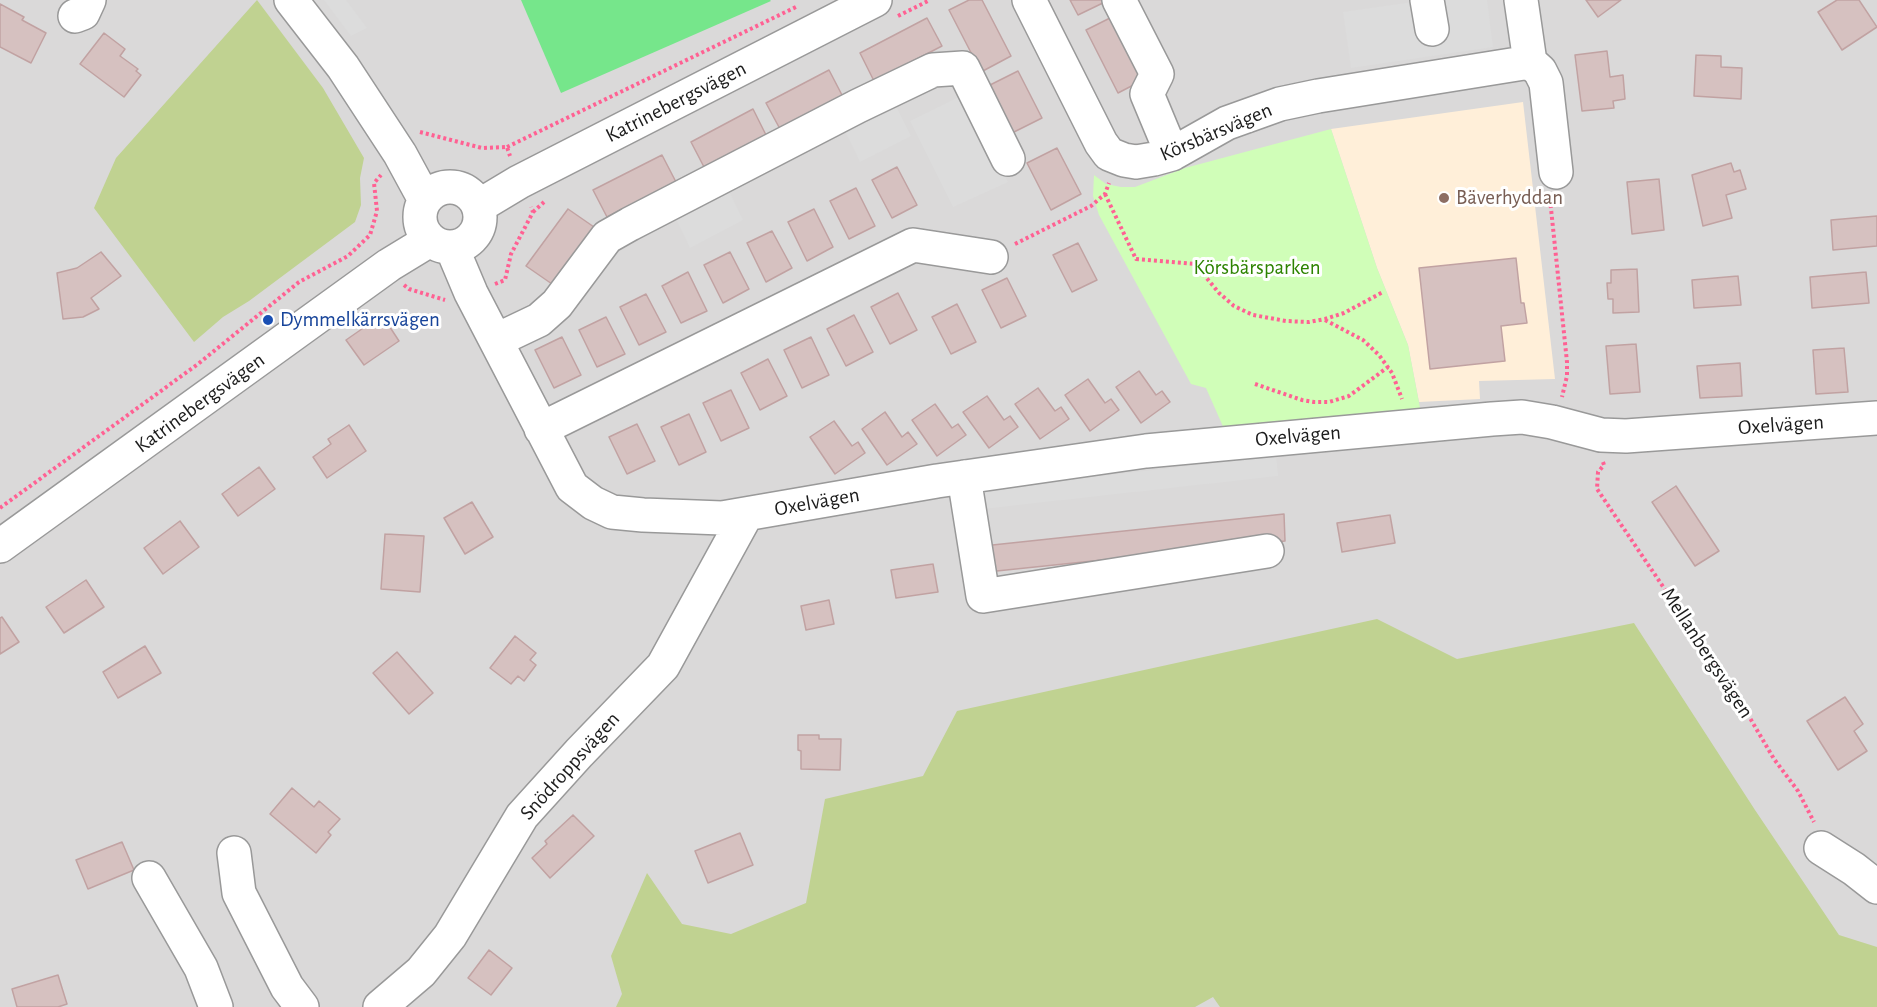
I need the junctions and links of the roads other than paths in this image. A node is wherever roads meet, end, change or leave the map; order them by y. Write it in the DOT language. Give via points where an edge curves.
graph roads {
  1 [pos="291,0"];
  2 [pos="875,0"];
  3 [pos="1029,0"];
  4 [pos="1119,0"];
  5 [pos="1521,0"];
  6 [pos="1530,62"];
  7 [pos="1172,154"];
  8 [pos="1008,159"];
  9 [pos="1553,185"];
  10 [pos="425,200"];
  11 [pos="479,206"];
  12 [pos="441,244"];
  13 [pos="991,257"];
  14 [pos="497,340"];
  15 [pos="1877,418"];
  16 [pos="541,429"];
  17 [pos="964,477"];
  18 [pos="734,517"];
  19 [pos="0,546"];
  20 [pos="1267,551"];
  21 [pos="1821,848"];
  22 [pos="234,853"];
  23 [pos="149,878"];
  24 [pos="1877,887"];
  25 [pos="216,1007"];
  26 [pos="302,1007"];
  27 [pos="380,1007"];
  1 -- 10 [label="street" via="349,77"];
  2 -- 11 [label="street, Katrinebergsvägen"];
  3 -- 7 [label="street, Körsbärsvägen" via="1109,154 1136,162"];
  4 -- 7 [label="street" via="1157,74 1147,94"];
  5 -- 6 [label="street"];
  6 -- 7 [label="street, Körsbärsvägen" via="1280,104 1227,123"];
  6 -- 9 [label="street" via="1546,83"];
  8 -- 14 [label="street" via="963,68 933,70 607,237 557,304 539,320"];
  10 -- 11 [label="street" via="438,189 453,187 467,192"];
  10 -- 12 [label="street" via="419,221 422,229"];
  11 -- 12 [label="street" via="478,230 472,238 465,244"];
  12 -- 14 [label="street"];
  12 -- 19 [label="street, Katrinebergsvägen" via="389,265"];
  13 -- 16 [label="street" via="913,245"];
  14 -- 16 [label="street"];
  15 -- 17 [label="street, Oxelvägen" via="1626,436 1601,435 1522,417 1146,451"];
  16 -- 18 [label="street" via="572,487 592,503 612,512"];
  17 -- 18 [label="street, Oxelvägen"];
  17 -- 20 [label="street" via="983,596"];
  18 -- 27 [label="street, Snödroppsvägen" via="663,666 522,816 450,936 420,972"];
  21 -- 24 [label="street"];
  22 -- 26 [label="street" via="239,893 287,987"];
  23 -- 25 [label="street" via="201,968"];
}
